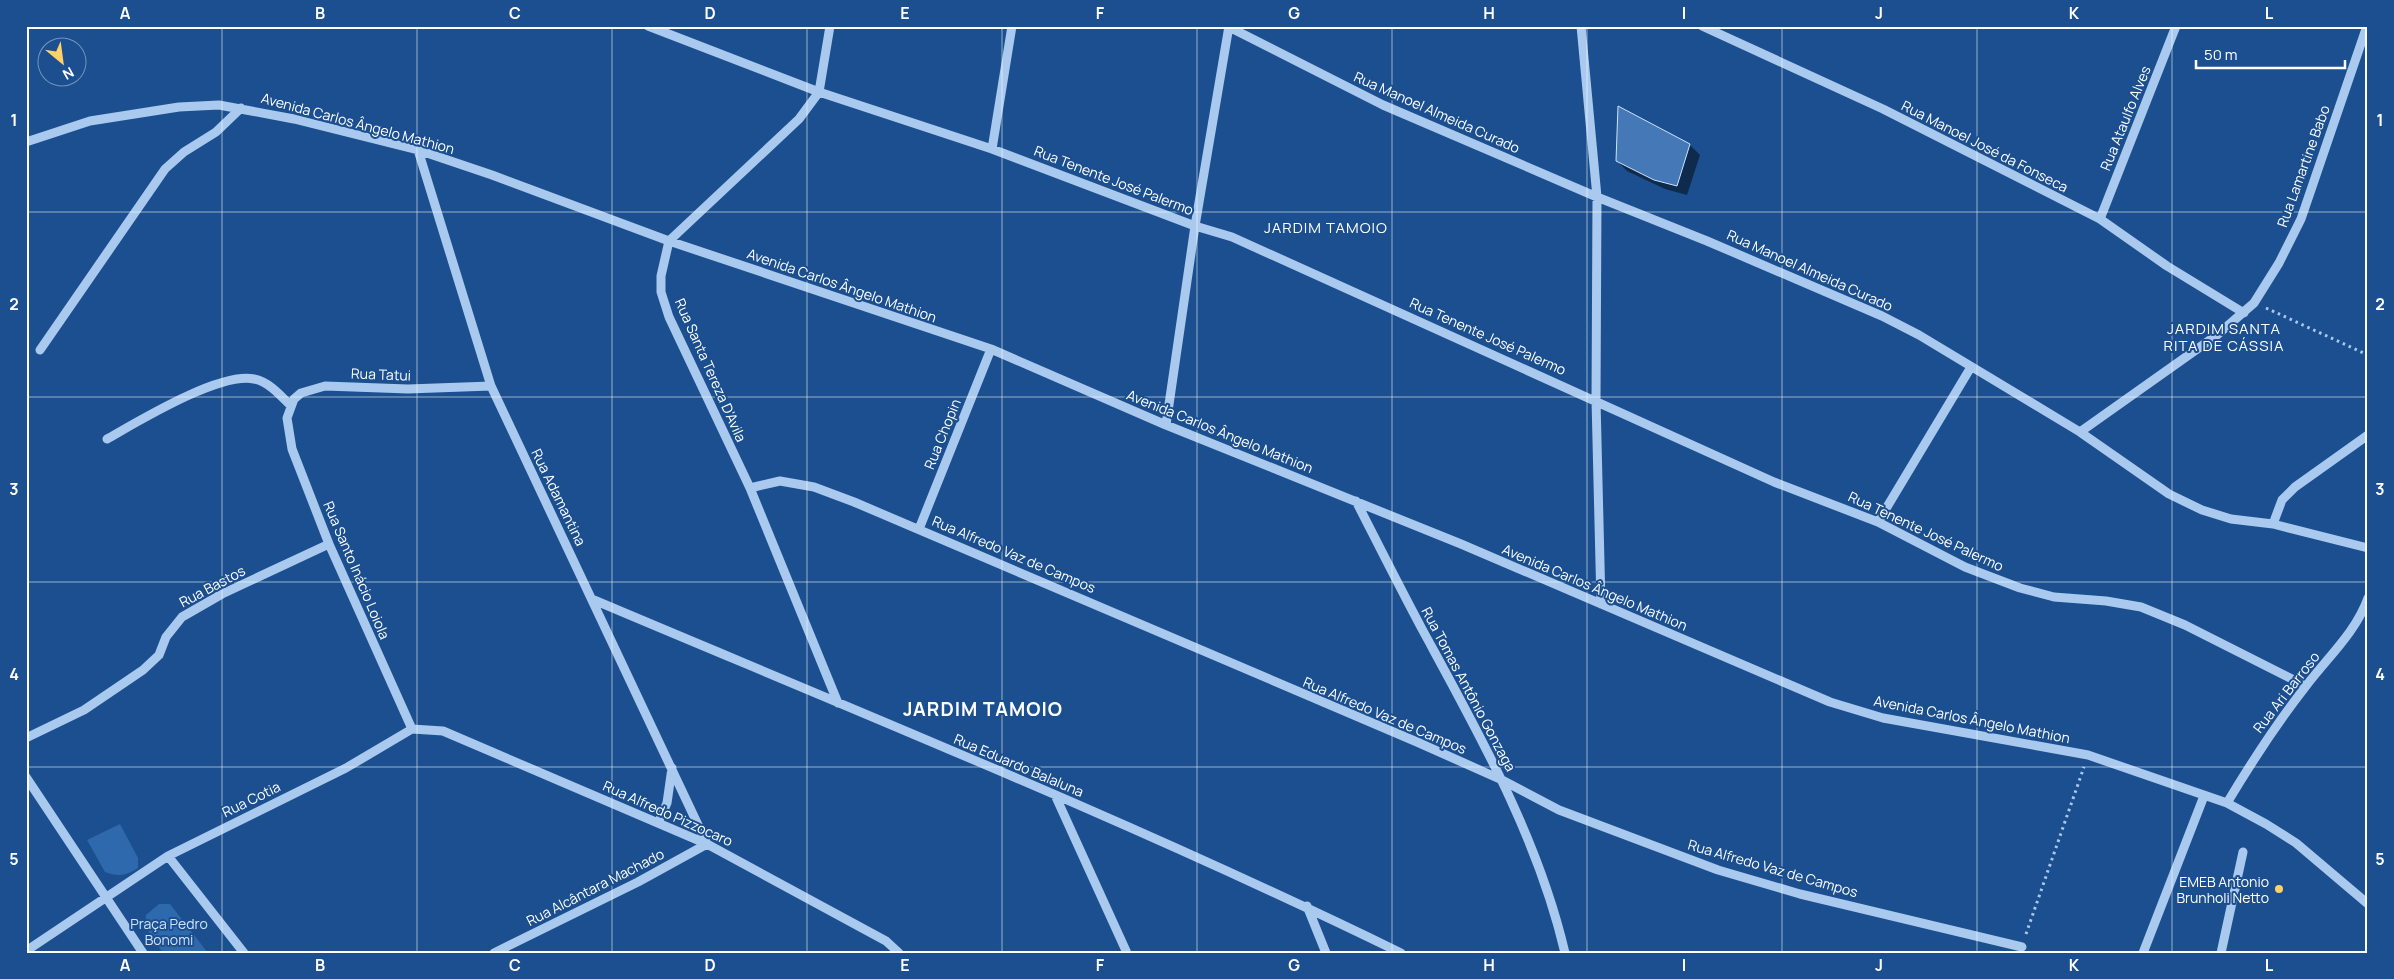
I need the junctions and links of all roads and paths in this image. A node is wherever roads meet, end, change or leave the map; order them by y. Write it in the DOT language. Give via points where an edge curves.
graph roads {
  1 [pos="648,26"];
  2 [pos="830,26"];
  3 [pos="1012,26"];
  4 [pos="1582,26"];
  5 [pos="1702,26"];
  6 [pos="2367,26"];
  7 [pos="1229,27"];
  8 [pos="2174,27"];
  9 [pos="660,28"];
  10 [pos="819,92"];
  11 [pos="241,108"];
  12 [pos="26,142"];
  13 [pos="992,149"];
  14 [pos="418,150"];
  15 [pos="1597,198"];
  16 [pos="2100,220"];
  17 [pos="1195,226"];
  18 [pos="669,241"];
  19 [pos="2254,303"];
  20 [pos="2244,313"];
  21 [pos="990,349"];
  22 [pos="40,350"];
  23 [pos="2368,355"];
  24 [pos="1971,367"];
  25 [pos="491,386"];
  26 [pos="1596,400"];
  27 [pos="290,405"];
  28 [pos="1166,425"];
  29 [pos="2080,432"];
  30 [pos="2368,435"];
  31 [pos="107,439"];
  32 [pos="750,488"];
  33 [pos="1356,501"];
  34 [pos="1878,522"];
  35 [pos="2273,524"];
  36 [pos="919,529"];
  37 [pos="329,544"];
  38 [pos="2368,548"];
  39 [pos="2368,598"];
  40 [pos="594,600"];
  41 [pos="1601,604"];
  42 [pos="2306,686"];
  43 [pos="838,703"];
  44 [pos="412,729"];
  45 [pos="26,738"];
  46 [pos="2088,755"];
  47 [pos="672,768"];
  48 [pos="26,777"];
  49 [pos="1502,780"];
  50 [pos="1055,795"];
  51 [pos="2204,796"];
  52 [pos="2226,804"];
  53 [pos="659,822"];
  54 [pos="707,844"];
  55 [pos="2243,852"];
  56 [pos="168,856"];
  57 [pos="104,897"];
  58 [pos="2368,904"];
  59 [pos="1307,906"];
  60 [pos="2022,946"];
  61 [pos="26,951"];
  62 [pos="143,953"];
  63 [pos="244,953"];
  64 [pos="494,953"];
  65 [pos="899,953"];
  66 [pos="1128,953"];
  67 [pos="1326,953"];
  68 [pos="1401,953"];
  69 [pos="1565,953"];
  70 [pos="2143,953"];
  71 [pos="2221,953"];
  1 -- 9 [label="street, Rua Tenente José Palermo"];
  2 -- 10 [label="street"];
  3 -- 13 [label="street"];
  4 -- 15 [label="street"];
  5 -- 16 [label="street, Rua Manoel José da Fonseca" via="1883,109"];
  6 -- 19 [label="street, Rua Lamartine Babo" via="2301,218 2280,263"];
  7 -- 15 [label="street, Rua Manoel Almeida Curado" via="1383,106"];
  7 -- 17 [label="street"];
  8 -- 16 [label="street, Rua Ataulfo Alves"];
  9 -- 10 [label="street, Rua Tenente José Palermo"];
  10 -- 13 [label="street, Rua Tenente José Palermo"];
  10 -- 18 [label="street" via="799,120"];
  11 -- 12 [label="street, Avenida Carlos Ângelo Mathion" via="219,105 140,112 90,121"];
  11 -- 14 [label="street, Avenida Carlos Ângelo Mathion"];
  11 -- 22 [label="street" via="216,132 184,152 165,169"];
  13 -- 17 [label="street, Rua Tenente José Palermo"];
  14 -- 18 [label="street, Avenida Carlos Ângelo Mathion"];
  14 -- 25 [label="street, Rua Adamantina"];
  15 -- 24 [label="street, Rua Manoel Almeida Curado" via="1836,294 1920,336"];
  15 -- 26 [label="street"];
  16 -- 20 [label="street, Rua Manoel José da Fonseca"];
  17 -- 26 [label="street, Rua Tenente José Palermo" via="1232,237"];
  17 -- 28 [label="street"];
  18 -- 21 [label="street, Avenida Carlos Ângelo Mathion"];
  18 -- 32 [label="street, Rua Santa Tereza D'Avila" via="661,292 669,317"];
  19 -- 20 [label="street, Rua Lamartine Babo"];
  19 -- 23 [label="path"];
  20 -- 29 [label="street, Rua Lamartine Babo"];
  21 -- 28 [label="street, Avenida Carlos Ângelo Mathion"];
  21 -- 36 [label="street, Rua Chopin"];
  24 -- 29 [label="street, Rua Manoel Almeida Curado"];
  24 -- 34 [label="street"];
  25 -- 27 [label="street, Rua Tatui" via="408,389 325,386 301,393"];
  25 -- 40 [label="street, Rua Adamantina"];
  26 -- 34 [label="street, Rua Tenente José Palermo" via="1774,482"];
  26 -- 41 [label="street"];
  27 -- 31 [label="street" via="272,387 254,379 229,380 174,401"];
  27 -- 37 [label="street, Rua Santo Inácio Loiola" via="286,418 292,449"];
  28 -- 33 [label="street, Avenida Carlos Ângelo Mathion"];
  29 -- 35 [label="street, Rua Manoel Almeida Curado" via="2169,494 2202,510 2231,519"];
  30 -- 35 [label="street" via="2295,487 2282,500"];
  32 -- 36 [label="street, Rua Alfredo Vaz de Campos" via="780,481 814,487"];
  32 -- 43 [label="street, Rua Santa Tereza D'Avila"];
  33 -- 41 [label="street, Avenida Carlos Ângelo Mathion"];
  33 -- 49 [label="street, Rua Tomas Antônio Gonzaga"];
  34 -- 42 [label="street, Rua Tenente José Palermo" via="1965,567 2020,588 2054,597 2141,607 2185,625"];
  35 -- 38 [label="street, Rua Manoel Almeida Curado"];
  36 -- 49 [label="street, Rua Alfredo Vaz de Campos"];
  37 -- 44 [label="street, Rua Santo Inácio Loiola"];
  37 -- 45 [label="street, Rua Bastos" via="222,594 182,617 166,637 159,655 143,670 84,710"];
  39 -- 42 [label="street, Rua Ari Barroso" via="2342,643"];
  40 -- 43 [label="street, Rua Eduardo Balaluna"];
  40 -- 47 [label="street, Rua Adamantina"];
  41 -- 46 [label="street, Avenida Carlos Ângelo Mathion" via="1813,695 1883,718"];
  42 -- 52 [label="street, Rua Ari Barroso" via="2256,754"];
  43 -- 50 [label="street, Rua Eduardo Balaluna"];
  44 -- 53 [label="street, Rua Alfredo Pizzocaro" via="443,731"];
  44 -- 56 [label="street, Rua Cotia" via="346,768"];
  46 -- 51 [label="street, Avenida Carlos Ângelo Mathion"];
  46 -- 60 [label="path"];
  47 -- 53 [label="street" via="667,803"];
  47 -- 54 [label="street, Rua Adamantina"];
  48 -- 57 [label="street"];
  49 -- 60 [label="street, Rua Alfredo Vaz de Campos" via="1559,810 1718,870 1800,894"];
  49 -- 69 [label="street, Rua Tomas Antônio Gonzaga" via="1550,900"];
  50 -- 59 [label="street, Rua Eduardo Balaluna"];
  50 -- 66 [label="street"];
  51 -- 52 [label="street, Avenida Carlos Ângelo Mathion"];
  51 -- 70 [label="street"];
  52 -- 58 [label="street, Avenida Carlos Ângelo Mathion" via="2296,843"];
  53 -- 54 [label="street, Rua Alfredo Pizzocaro"];
  54 -- 64 [label="street, Rua Alcântara Machado"];
  54 -- 65 [label="street, Rua Alfredo Pizzocaro" via="886,942"];
  55 -- 71 [label="street"];
  56 -- 57 [label="street, Rua Cotia"];
  56 -- 63 [label="street"];
  57 -- 61 [label="street, Rua Cotia"];
  57 -- 62 [label="street"];
  59 -- 67 [label="street"];
  59 -- 68 [label="street, Rua Eduardo Balaluna"];
}
